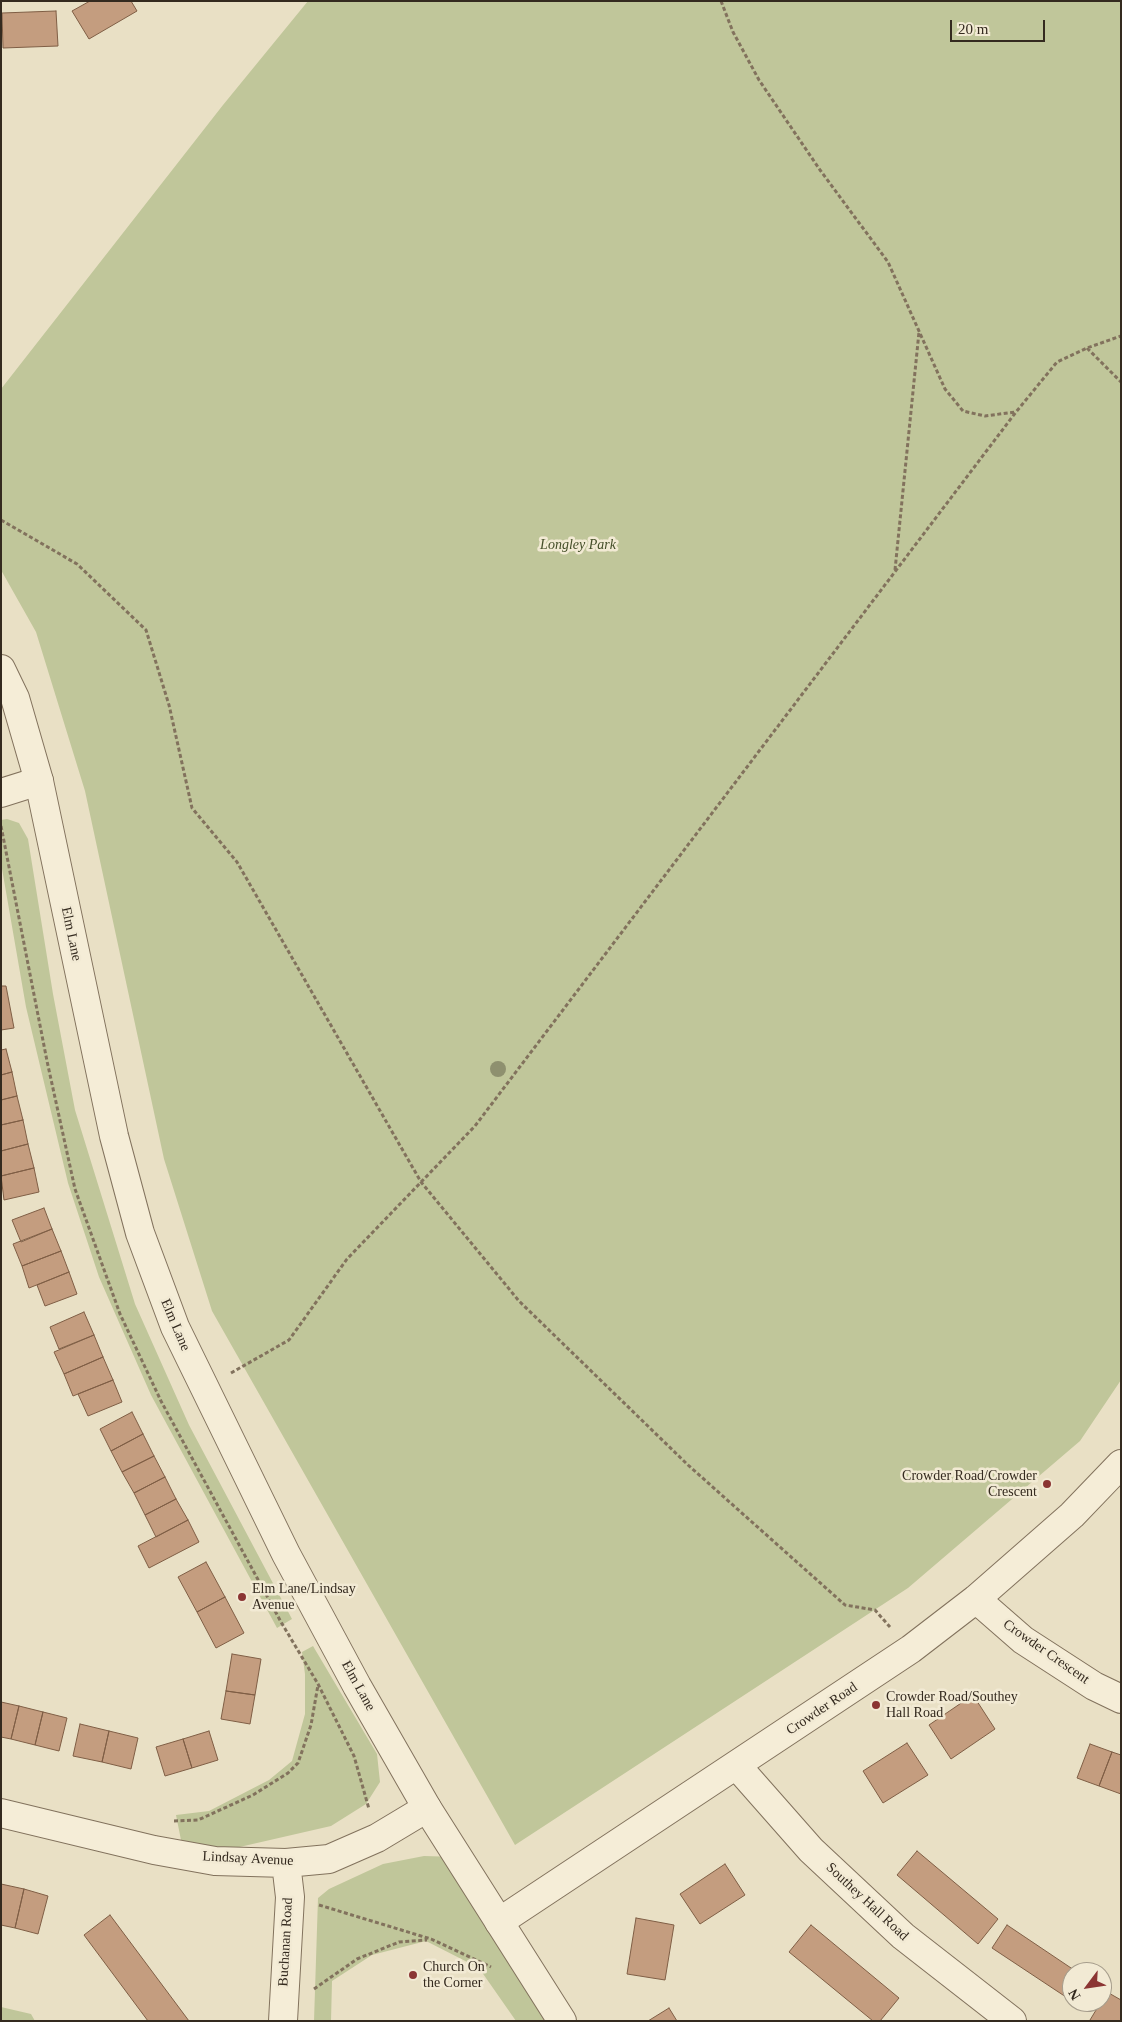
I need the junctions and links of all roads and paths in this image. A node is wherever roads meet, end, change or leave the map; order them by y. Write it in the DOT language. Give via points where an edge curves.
graph roads {
  1 [pos="721,1"];
  2 [pos="919,332"];
  3 [pos="1121,336"];
  4 [pos="1087,348"];
  5 [pos="1121,382"];
  6 [pos="1016,412"];
  7 [pos="1,520"];
  8 [pos="895,572"];
  9 [pos="1,669"];
  10 [pos="39,781"];
  11 [pos="1,793"];
  12 [pos="421,1182"];
  13 [pos="204,1388"];
  14 [pos="1121,1464"];
  15 [pos="976,1599"];
  16 [pos="330,1635"];
  17 [pos="911,1649"];
  18 [pos="1121,1699"];
  19 [pos="737,1766"];
  20 [pos="427,1808"];
  21 [pos="1,1813"];
  22 [pos="154,1850"];
  23 [pos="286,1863"];
  24 [pos="290,1897"];
  25 [pos="499,1922"];
  26 [pos="430,1939"];
  27 [pos="499,1971"];
  28 [pos="283,2016"];
  29 [pos="562,2021"];
  30 [pos="1012,2021"];
  1 -- 2 [label="path" via="733,32 759,80 888,262"];
  2 -- 6 [label="path" via="945,390 963,411 985,416"];
  2 -- 8 [label="path"];
  3 -- 4 [label="path"];
  4 -- 5 [label="path"];
  4 -- 6 [label="path" via="1057,362"];
  6 -- 8 [label="path"];
  7 -- 12 [label="path" via="77,564 146,630 169,705 192,808 237,862"];
  8 -- 12 [label="path" via="475,1126"];
  9 -- 10 [label="street, Elm Lane" via="15,698"];
  10 -- 11 [label="street"];
  10 -- 13 [label="street, Elm Lane" via="114,1136 140,1233 175,1327"];
  12 -- 13 [label="path" via="347,1259 289,1340"];
  12 -- 17 [label="path" via="519,1301 688,1465 845,1605 875,1610"];
  13 -- 16 [label="street, Elm Lane"];
  14 -- 15 [label="street, Crowder Road" via="1072,1515"];
  15 -- 17 [label="street, Crowder Road"];
  15 -- 18 [label="street, Crowder Crescent" via="1022,1640 1094,1686"];
  16 -- 20 [label="street, Elm Lane"];
  16 -- 22 [label="path" via="311,1725 298,1763 288,1774 253,1794 198,1820 161,1822"];
  17 -- 19 [label="street, Crowder Road"];
  19 -- 25 [label="street, Crowder Road"];
  19 -- 30 [label="street, Southey Hall Road" via="811,1850 903,1936"];
  20 -- 23 [label="street, Lindsay Avenue" via="377,1838 329,1859"];
  20 -- 25 [label="street, Elm Lane"];
  21 -- 22 [label="street, Lindsay Avenue"];
  22 -- 23 [label="street, Lindsay Avenue" via="215,1861"];
  23 -- 24 [label="street, Buchanan Road"];
  24 -- 26 [label="path"];
  24 -- 28 [label="street, Buchanan Road"];
  25 -- 29 [label="street, Elm Lane"];
  26 -- 27 [label="path"];
  26 -- 28 [label="path" via="399,1942 357,1959"];
}
